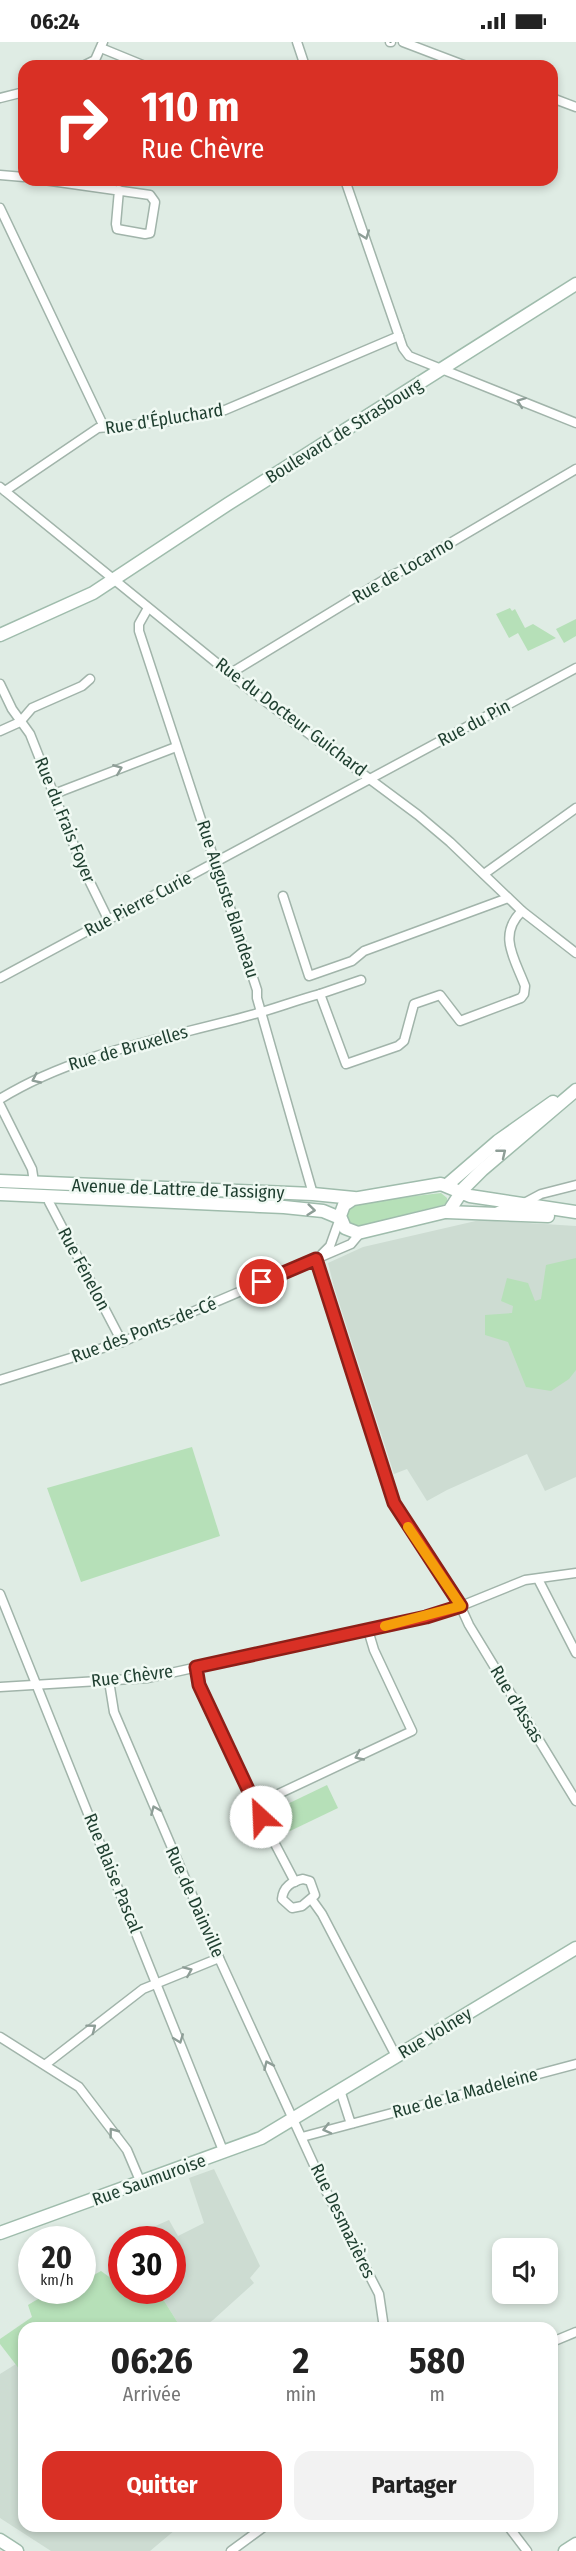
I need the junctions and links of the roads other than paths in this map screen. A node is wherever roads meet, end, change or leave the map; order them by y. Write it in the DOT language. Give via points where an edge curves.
graph roads {
  1 [pos="297,42"];
  2 [pos="403,42"];
  3 [pos="102,45"];
  4 [pos="95,60"];
  5 [pos="133,60"];
  6 [pos="303,60"];
  7 [pos="450,60"];
  8 [pos="18,94"];
  9 [pos="0,98"];
  10 [pos="558,100"];
  11 [pos="576,107"];
  12 [pos="0,175"];
  13 [pos="18,176"];
  14 [pos="89,186"];
  15 [pos="347,186"];
  16 [pos="119,190"];
  17 [pos="0,209"];
  18 [pos="576,284"];
  19 [pos="399,336"];
  20 [pos="440,369"];
  21 [pos="576,423"];
  22 [pos="104,427"];
  23 [pos="576,469"];
  24 [pos="2,489"];
  25 [pos="112,578"];
  26 [pos="148,608"];
  27 [pos="0,635"];
  28 [pos="576,668"];
  29 [pos="231,673"];
  30 [pos="90,679"];
  31 [pos="0,684"];
  32 [pos="20,722"];
  33 [pos="0,731"];
  34 [pos="176,747"];
  35 [pos="372,778"];
  36 [pos="54,794"];
  37 [pos="576,808"];
  38 [pos="214,863"];
  39 [pos="484,874"];
  40 [pos="283,896"];
  41 [pos="508,898"];
  42 [pos="522,911"];
  43 [pos="108,919"];
  44 [pos="576,940"];
  45 [pos="567,946"];
  46 [pos="576,953"];
  47 [pos="0,978"];
  48 [pos="361,980"];
  49 [pos="321,994"];
  50 [pos="262,1011"];
  51 [pos="574,1092"];
  52 [pos="0,1099"];
  53 [pos="0,1106"];
  54 [pos="0,1181"];
  55 [pos="34,1182"];
  56 [pos="447,1185"];
  57 [pos="576,1185"];
  58 [pos="551,1191"];
  59 [pos="0,1194"];
  60 [pos="313,1194"];
  61 [pos="460,1194"];
  62 [pos="49,1196"];
  63 [pos="355,1198"];
  64 [pos="522,1205"];
  65 [pos="551,1209"];
  66 [pos="447,1212"];
  67 [pos="496,1212"];
  68 [pos="576,1212"];
  69 [pos="340,1218"];
  70 [pos="576,1218"];
  71 [pos="361,1232"];
  72 [pos="316,1258"];
  73 [pos="122,1342"];
  74 [pos="0,1380"];
  75 [pos="576,1573"];
  76 [pos="538,1579"];
  77 [pos="0,1594"];
  78 [pos="461,1606"];
  79 [pos="368,1630"];
  80 [pos="576,1653"];
  81 [pos="196,1667"];
  82 [pos="109,1681"];
  83 [pos="37,1684"];
  84 [pos="0,1687"];
  85 [pos="576,1801"];
  86 [pos="255,1806"];
  87 [pos="295,1882"];
  88 [pos="312,1900"];
  89 [pos="576,1948"];
  90 [pos="219,1958"];
  91 [pos="158,1984"];
  92 [pos="0,2037"];
  93 [pos="396,2056"];
  94 [pos="46,2064"];
  95 [pos="576,2064"];
  96 [pos="340,2090"];
  97 [pos="293,2118"];
  98 [pos="353,2122"];
  99 [pos="302,2137"];
  100 [pos="224,2153"];
  101 [pos="141,2183"];
  102 [pos="0,2233"];
  103 [pos="383,2322"];
  104 [pos="576,2332"];
  105 [pos="558,2340"];
  106 [pos="257,2532"];
  107 [pos="513,2532"];
  108 [pos="0,2540"];
  109 [pos="576,2544"];
  110 [pos="17,2551"];
  111 [pos="231,2551"];
  112 [pos="527,2551"];
  113 [pos="565,2551"];
  1 -- 6 [label="street"];
  2 -- 7 [label="street"];
  3 -- 4 [label="street"];
  3 -- 5 [label="street"];
  8 -- 9 [label="street"];
  10 -- 11 [label="street"];
  12 -- 13 [label="street"];
  14 -- 16 [label="street"];
  15 -- 19 [label="street, one-way"];
  16 -- 16 [label="street" via="117,229 150,233 153,196"];
  17 -- 22 [label="street"];
  18 -- 20 [label="street, Boulevard de Strasbourg"];
  19 -- 20 [label="street" via="409,356"];
  19 -- 22 [label="street, Rue d'Épluchard" via="225,410 162,422"];
  21 -- 20 [label="street, one-way"];
  20 -- 25 [label="street, Boulevard de Strasbourg"];
  22 -- 24 [label="street, Rue d'Épluchard"];
  23 -- 29 [label="street, Rue de Locarno"];
  24 -- 25 [label="street, Rue du Docteur Guichard"];
  25 -- 26 [label="street, Rue du Docteur Guichard"];
  25 -- 27 [label="street, Boulevard de Strasbourg" via="74,602"];
  26 -- 29 [label="street, Rue du Docteur Guichard"];
  26 -- 34 [label="street, Rue Auguste Blandeau" via="139,631"];
  28 -- 35 [label="street, Rue du Pin"];
  29 -- 35 [label="street, Rue du Docteur Guichard"];
  30 -- 32 [label="street" via="32,708"];
  31 -- 32 [label="street, Rue du Frais Foyer"];
  32 -- 33 [label="street"];
  32 -- 36 [label="street, Rue du Frais Foyer" via="30,734"];
  36 -- 34 [label="street, one-way"];
  34 -- 38 [label="street, Rue Auguste Blandeau"];
  35 -- 38 [label="street, Rue Pierre Curie"];
  35 -- 39 [label="street, Rue du Docteur Guichard"];
  36 -- 43 [label="street, Rue du Frais Foyer" via="82,868"];
  37 -- 39 [label="street"];
  38 -- 43 [label="street, Rue Pierre Curie"];
  38 -- 50 [label="street, Rue Auguste Blandeau"];
  39 -- 41 [label="street, Rue du Docteur Guichard"];
  40 -- 41 [label="street" via="309,976 352,961 364,951"];
  41 -- 42 [label="street, Rue du Docteur Guichard"];
  42 -- 45 [label="street, Rue du Docteur Guichard"];
  42 -- 49 [label="street" via="508,931 525,986 518,999 460,1022 440,995 414,1004 404,1041 346,1064"];
  43 -- 47 [label="street, Rue Pierre Curie"];
  44 -- 45 [label="street"];
  45 -- 46 [label="street, Rue du Docteur Guichard"];
  48 -- 49 [label="street, Rue de Bruxelles"];
  49 -- 50 [label="street, Rue de Bruxelles"];
  50 -- 52 [label="street, Rue de Bruxelles, one-way" via="73,1062"];
  50 -- 60 [label="street, Rue Auguste Blandeau"];
  51 -- 56 [label="street" via="514,1129"];
  61 -- 51 [label="street, one-way" via="482,1170"];
  53 -- 55 [label="street" via="32,1169"];
  54 -- 55 [label="street, Avenue de Lattre de Tassigny"];
  55 -- 60 [label="street, Avenue de Lattre de Tassigny"];
  56 -- 61 [label="street"];
  56 -- 63 [label="street, Avenue de Lattre de Tassigny"];
  57 -- 58 [label="street"];
  58 -- 64 [label="street"];
  58 -- 65 [label="street" via="545,1203"];
  59 -- 62 [label="street, Avenue de Lattre de Tassigny"];
  60 -- 63 [label="street, Avenue de Lattre de Tassigny"];
  61 -- 64 [label="street"];
  61 -- 66 [label="street"];
  62 -- 69 [label="street, Avenue de Lattre de Tassigny, one-way" via="284,1207 322,1211"];
  62 -- 73 [label="street, Rue Fénelon"];
  63 -- 69 [label="street" via="344,1205"];
  64 -- 65 [label="street"];
  64 -- 67 [label="street"];
  65 -- 68 [label="street"];
  66 -- 67 [label="street"];
  66 -- 71 [label="street"];
  67 -- 70 [label="street"];
  69 -- 71 [label="street, Avenue de Lattre de Tassigny" via="348,1230"];
  69 -- 72 [label="street" via="330,1246"];
  71 -- 72 [label="street, Rue des Ponts-de-Cé" via="351,1244"];
  72 -- 73 [label="street, Rue des Ponts-de-Cé"];
  72 -- 78 [label="street, Rue d'Assas" via="394,1503"];
  73 -- 74 [label="street, Rue des Ponts-de-Cé"];
  75 -- 76 [label="street, Rue Chèvre"];
  76 -- 78 [label="street, Rue Chèvre" via="525,1580"];
  76 -- 80 [label="street"];
  77 -- 83 [label="street, Rue Blaise Pascal"];
  78 -- 79 [label="street, Rue Chèvre"];
  78 -- 85 [label="street, Rue d'Assas"];
  79 -- 81 [label="street, Rue Chèvre"];
  79 -- 86 [label="street, one-way" via="412,1731"];
  81 -- 82 [label="street, Rue Chèvre" via="148,1678"];
  81 -- 86 [label="street" via="199,1685"];
  82 -- 83 [label="street, Rue Chèvre"];
  90 -- 82 [label="street, Rue de Dainville, one-way" via="114,1712"];
  83 -- 84 [label="street, Rue Chèvre"];
  83 -- 91 [label="street, Rue Blaise Pascal"];
  86 -- 87 [label="street"];
  87 -- 88 [label="street" via="310,1881 315,1892"];
  87 -- 88 [label="street" via="282,1896 288,1906 297,1908"];
  88 -- 93 [label="street"];
  89 -- 93 [label="street, Rue Volney"];
  91 -- 90 [label="street, one-way"];
  97 -- 90 [label="street, Rue de Dainville, one-way"];
  94 -- 91 [label="street, one-way" via="143,1989"];
  91 -- 100 [label="street, Rue Blaise Pascal, one-way"];
  92 -- 94 [label="street"];
  93 -- 96 [label="street, Rue Volney"];
  101 -- 94 [label="street, one-way" via="127,2150 80,2087"];
  95 -- 98 [label="street, Rue de la Madeleine"];
  96 -- 97 [label="street, Rue Volney"];
  96 -- 98 [label="street"];
  97 -- 99 [label="street, Rue Desmazières"];
  97 -- 100 [label="street, Rue Saumuroise" via="261,2138"];
  98 -- 99 [label="street, Rue de la Madeleine, one-way"];
  99 -- 103 [label="street, Rue Desmazières" via="379,2294"];
  100 -- 101 [label="street, Rue Saumuroise"];
  101 -- 102 [label="street, Rue Saumuroise"];
  104 -- 105 [label="street"];
  106 -- 111 [label="street"];
  107 -- 112 [label="street"];
  108 -- 110 [label="street"];
  109 -- 113 [label="street"];
}
